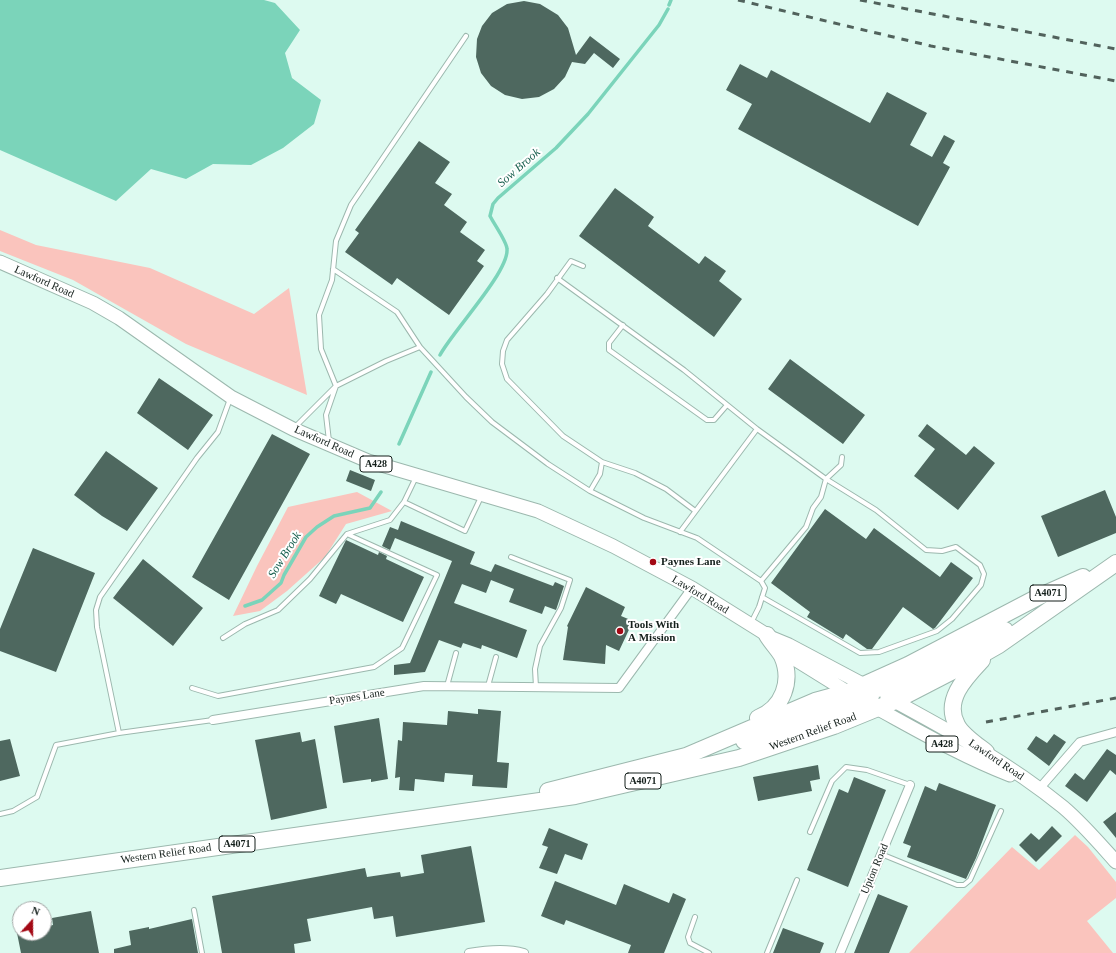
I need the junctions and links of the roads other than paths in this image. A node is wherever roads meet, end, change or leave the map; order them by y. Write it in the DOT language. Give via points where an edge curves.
graph roads {
  1 [pos="466,36"];
  2 [pos="0,262"];
  3 [pos="583,266"];
  4 [pos="333,269"];
  5 [pos="557,278"];
  6 [pos="623,325"];
  7 [pos="420,347"];
  8 [pos="336,386"];
  9 [pos="231,397"];
  10 [pos="727,405"];
  11 [pos="293,429"];
  12 [pos="757,429"];
  13 [pos="330,446"];
  14 [pos="842,457"];
  15 [pos="602,462"];
  16 [pos="416,476"];
  17 [pos="826,479"];
  18 [pos="590,491"];
  19 [pos="482,494"];
  20 [pos="404,502"];
  21 [pos="694,510"];
  22 [pos="680,532"];
  23 [pos="347,534"];
  24 [pos="511,557"];
  25 [pos="1116,563"];
  26 [pos="761,581"];
  27 [pos="692,588"];
  28 [pos="1068,596"];
  29 [pos="762,597"];
  30 [pos="750,624"];
  31 [pos="769,637"];
  32 [pos="222,638"];
  33 [pos="992,649"];
  34 [pos="456,653"];
  35 [pos="496,657"];
  36 [pos="447,686"];
  37 [pos="488,687"];
  38 [pos="536,687"];
  39 [pos="192,688"];
  40 [pos="869,696"];
  41 [pos="213,720"];
  42 [pos="1116,732"];
  43 [pos="119,733"];
  44 [pos="986,752"];
  45 [pos="686,756"];
  46 [pos="910,785"];
  47 [pos="1034,786"];
  48 [pos="475,810"];
  49 [pos="1002,811"];
  50 [pos="0,814"];
  51 [pos="810,832"];
  52 [pos="881,854"];
  53 [pos="1116,862"];
  54 [pos="0,878"];
  55 [pos="797,880"];
  56 [pos="194,910"];
  57 [pos="695,918"];
  58 [pos="202,953"];
  59 [pos="469,953"];
  60 [pos="524,953"];
  61 [pos="710,953"];
  62 [pos="767,953"];
  63 [pos="840,953"];
  1 -- 4 [label="lane" via="351,205 336,241"];
  2 -- 9 [label="main road, Lawford Road / A428" via="119,318"];
  3 -- 5 [label="lane" via="571,261"];
  4 -- 7 [label="lane" via="397,312"];
  4 -- 8 [label="lane" via="332,280 319,315 320,349"];
  5 -- 6 [label="lane"];
  5 -- 15 [label="lane" via="547,294 507,340 502,364 507,379 558,430"];
  6 -- 10 [label="lane"];
  6 -- 10 [label="lane" via="609,343 609,350 707,420 714,420"];
  7 -- 8 [label="lane"];
  7 -- 18 [label="lane" via="492,422 548,464"];
  8 -- 11 [label="lane"];
  8 -- 13 [label="lane" via="326,415"];
  9 -- 11 [label="main road, Lawford Road / A428"];
  9 -- 43 [label="lane" via="218,432 196,458 100,597 96,610 97,627"];
  10 -- 12 [label="lane"];
  11 -- 13 [label="main road, Lawford Road / A428"];
  12 -- 17 [label="lane"];
  12 -- 21 [label="lane"];
  13 -- 16 [label="main road, Lawford Road / A428"];
  14 -- 17 [label="lane" via="841,465"];
  15 -- 18 [label="lane" via="600,474"];
  15 -- 21 [label="lane" via="641,476 666,489"];
  16 -- 19 [label="main road, Lawford Road / A428"];
  16 -- 20 [label="lane"];
  17 -- 26 [label="lane" via="821,497 812,508 806,527"];
  17 -- 29 [label="lane" via="876,510 926,550 942,551 956,547 967,554 980,565 984,574 981,586 952,619 937,631 879,652 860,653"];
  18 -- 22 [label="lane" via="644,518"];
  19 -- 20 [label="lane" via="465,531"];
  19 -- 27 [label="main road, Lawford Road / A428" via="538,511 613,546"];
  20 -- 23 [label="lane" via="390,520"];
  21 -- 22 [label="lane"];
  22 -- 26 [label="lane" via="698,538"];
  23 -- 32 [label="lane" via="310,579 278,610 245,624"];
  23 -- 39 [label="lane" via="437,575 402,648 374,667 366,669 218,696"];
  24 -- 38 [label="lane" via="570,580 561,608 540,646"];
  25 -- 28 [label="highway, Western Relief Road / A4071"];
  25 -- 40 [label="highway, Western Relief Road / A4071" via="1038,597 908,665"];
  26 -- 29 [label="lane" via="765,588"];
  27 -- 30 [label="main road, Lawford Road / A428"];
  27 -- 38 [label="street, Paynes Lane" via="619,688"];
  28 -- 33 [label="highway, Western Relief Road / A4071"];
  28 -- 40 [label="highway" via="896,685"];
  29 -- 30 [label="lane"];
  30 -- 31 [label="main road, Lawford Road / A428"];
  31 -- 40 [label="main road, Lawford Road / A428" via="789,645"];
  31 -- 40 [label="main road, Lawford Road / A428" via="788,655"];
  31 -- 45 [label="highway" via="782,656 786,672 787,681 781,700 768,714 717,734"];
  33 -- 40 [label="highway, Western Relief Road / A4071" via="955,670"];
  33 -- 44 [label="highway" via="957,691 953,706 957,725"];
  34 -- 36 [label="lane"];
  35 -- 37 [label="lane"];
  36 -- 37 [label="street, Paynes Lane"];
  36 -- 41 [label="street, Paynes Lane" via="424,686"];
  37 -- 38 [label="street, Paynes Lane"];
  40 -- 44 [label="main road, Lawford Road / A428" via="956,733"];
  40 -- 45 [label="highway, Western Relief Road / A4071" via="815,701"];
  40 -- 47 [label="main road, Lawford Road / A428" via="904,725 980,763"];
  40 -- 48 [label="highway, Western Relief Road / A4071" via="834,726 739,758 575,796"];
  41 -- 43 [label="lane"];
  42 -- 47 [label="street" via="1080,742"];
  43 -- 50 [label="lane" via="56,745 37,797 12,811"];
  44 -- 47 [label="main road, Lawford Road / A428"];
  45 -- 48 [label="highway, Western Relief Road / A4071"];
  46 -- 51 [label="lane" via="868,770 846,767 832,781"];
  46 -- 52 [label="street, Upton Road"];
  47 -- 53 [label="main road, Lawford Road / A428" via="1064,808"];
  48 -- 54 [label="highway, Western Relief Road / A4071"];
  49 -- 52 [label="lane" via="970,880 964,885 957,885"];
  52 -- 63 [label="street, Upton Road"];
  55 -- 62 [label="lane"];
  56 -- 58 [label="lane"];
  57 -- 61 [label="lane" via="688,937 690,943"];
  59 -- 60 [label="street" via="486,950"];
}
